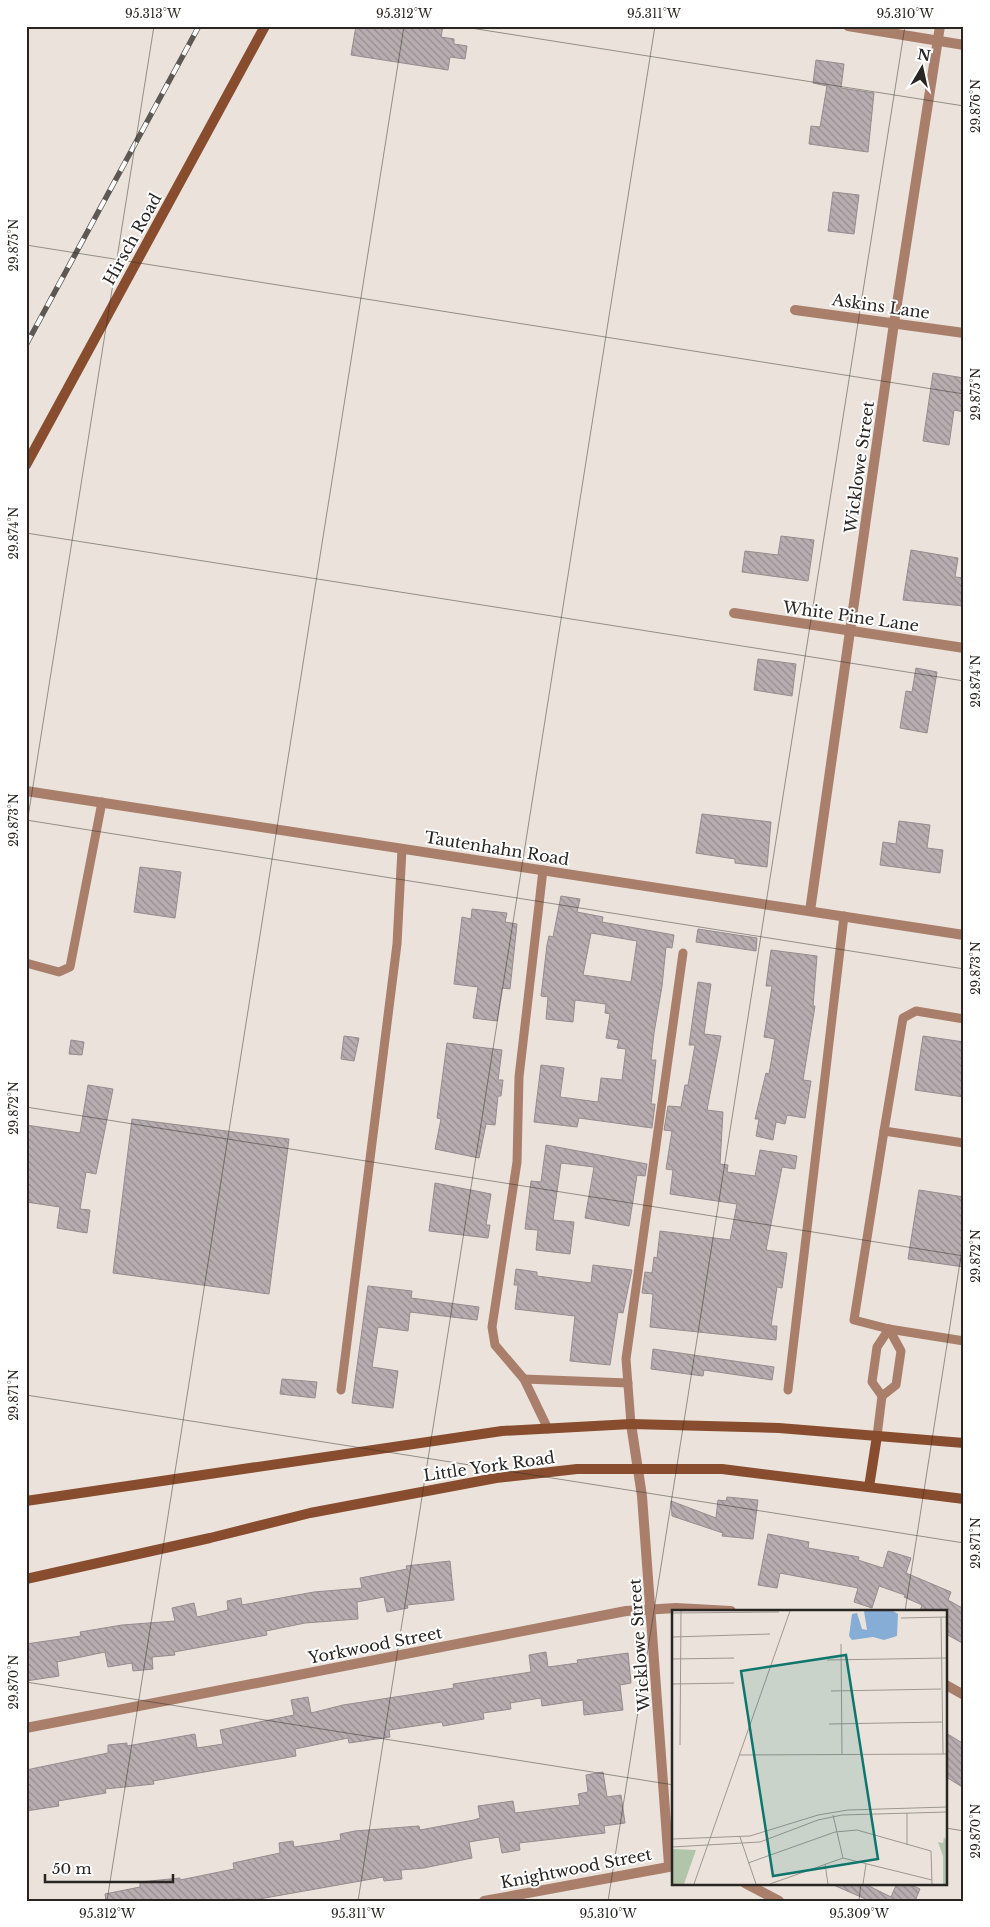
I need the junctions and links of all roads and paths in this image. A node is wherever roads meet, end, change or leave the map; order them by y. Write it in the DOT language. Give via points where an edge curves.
graph roads {
  1 [pos="264,26"];
  2 [pos="848,26"];
  3 [pos="940,26"];
  4 [pos="938,41"];
  5 [pos="964,45"];
  6 [pos="795,310"];
  7 [pos="894,323"];
  8 [pos="964,333"];
  9 [pos="26,465"];
  10 [pos="734,614"];
  11 [pos="851,632"];
  12 [pos="964,648"];
  13 [pos="26,791"];
  14 [pos="102,802"];
  15 [pos="402,849"];
  16 [pos="543,870"];
  17 [pos="810,912"];
  18 [pos="844,916"];
  19 [pos="964,935"];
  20 [pos="683,953"];
  21 [pos="26,963"];
  22 [pos="964,1019"];
  23 [pos="884,1131"];
  24 [pos="964,1143"];
  25 [pos="889,1330"];
  26 [pos="964,1341"];
  27 [pos="524,1379"];
  28 [pos="628,1383"];
  29 [pos="341,1390"];
  30 [pos="788,1390"];
  31 [pos="882,1396"];
  32 [pos="631,1424"];
  33 [pos="548,1429"];
  34 [pos="877,1436"];
  35 [pos="964,1443"];
  36 [pos="640,1468"];
  37 [pos="869,1487"];
  38 [pos="964,1499"];
  39 [pos="26,1501"];
  40 [pos="26,1579"];
  41 [pos="651,1610"];
  42 [pos="713,1610"];
  43 [pos="948,1687"];
  44 [pos="964,1695"];
  45 [pos="26,1728"];
  46 [pos="672,1866"];
  47 [pos="747,1884"];
  48 [pos="491,1900"];
  49 [pos="779,1901"];
  1 -- 9 [label="main road, Hirsch Road"];
  2 -- 4 [label="street"];
  3 -- 4 [label="street, Wicklowe Street"];
  4 -- 5 [label="street"];
  4 -- 7 [label="street, Wicklowe Street"];
  6 -- 7 [label="street, Askins Lane"];
  7 -- 8 [label="street, Askins Lane"];
  7 -- 11 [label="street, Wicklowe Street"];
  10 -- 11 [label="street, White Pine Lane"];
  11 -- 12 [label="street, White Pine Lane"];
  11 -- 17 [label="street, Wicklowe Street"];
  13 -- 14 [label="street, Tautenhahn Road"];
  14 -- 15 [label="street, Tautenhahn Road"];
  14 -- 21 [label="lane" via="70,967 59,972"];
  15 -- 16 [label="street, Tautenhahn Road"];
  15 -- 29 [label="lane" via="397,944"];
  16 -- 17 [label="street, Tautenhahn Road"];
  16 -- 27 [label="lane" via="519,1077 517,1162 492,1327 495,1345"];
  17 -- 18 [label="street, Tautenhahn Road"];
  18 -- 19 [label="street, Tautenhahn Road"];
  18 -- 30 [label="lane"];
  20 -- 28 [label="lane" via="626,1359"];
  22 -- 23 [label="lane" via="916,1012 904,1018"];
  23 -- 24 [label="lane"];
  23 -- 25 [label="lane" via="854,1320"];
  25 -- 26 [label="lane"];
  25 -- 31 [label="lane" via="877,1347 872,1382"];
  25 -- 31 [label="lane" via="901,1351 896,1385"];
  27 -- 28 [label="lane"];
  27 -- 33 [label="lane"];
  28 -- 32 [label="lane"];
  31 -- 34 [label="lane"];
  32 -- 33 [label="main road, Little York Road"];
  32 -- 34 [label="main road, Little York Road" via="779,1428"];
  32 -- 36 [label="street, Wicklowe Street"];
  33 -- 39 [label="main road, Little York Road" via="502,1431"];
  34 -- 35 [label="main road, Little York Road"];
  34 -- 37 [label="main road"];
  36 -- 37 [label="main road, Little York Road" via="722,1468"];
  36 -- 40 [label="main road, Little York Road" via="577,1469 496,1478 394,1496"];
  36 -- 41 [label="street, Wicklowe Street"];
  37 -- 38 [label="main road, Little York Road"];
  41 -- 42 [label="street, Yorkwood Street"];
  41 -- 45 [label="street, Yorkwood Street" via="626,1612"];
  41 -- 46 [label="street, Wicklowe Street"];
  43 -- 44 [label="street"];
  46 -- 48 [label="street, Knightwood Street"];
  47 -- 49 [label="street"];
}
